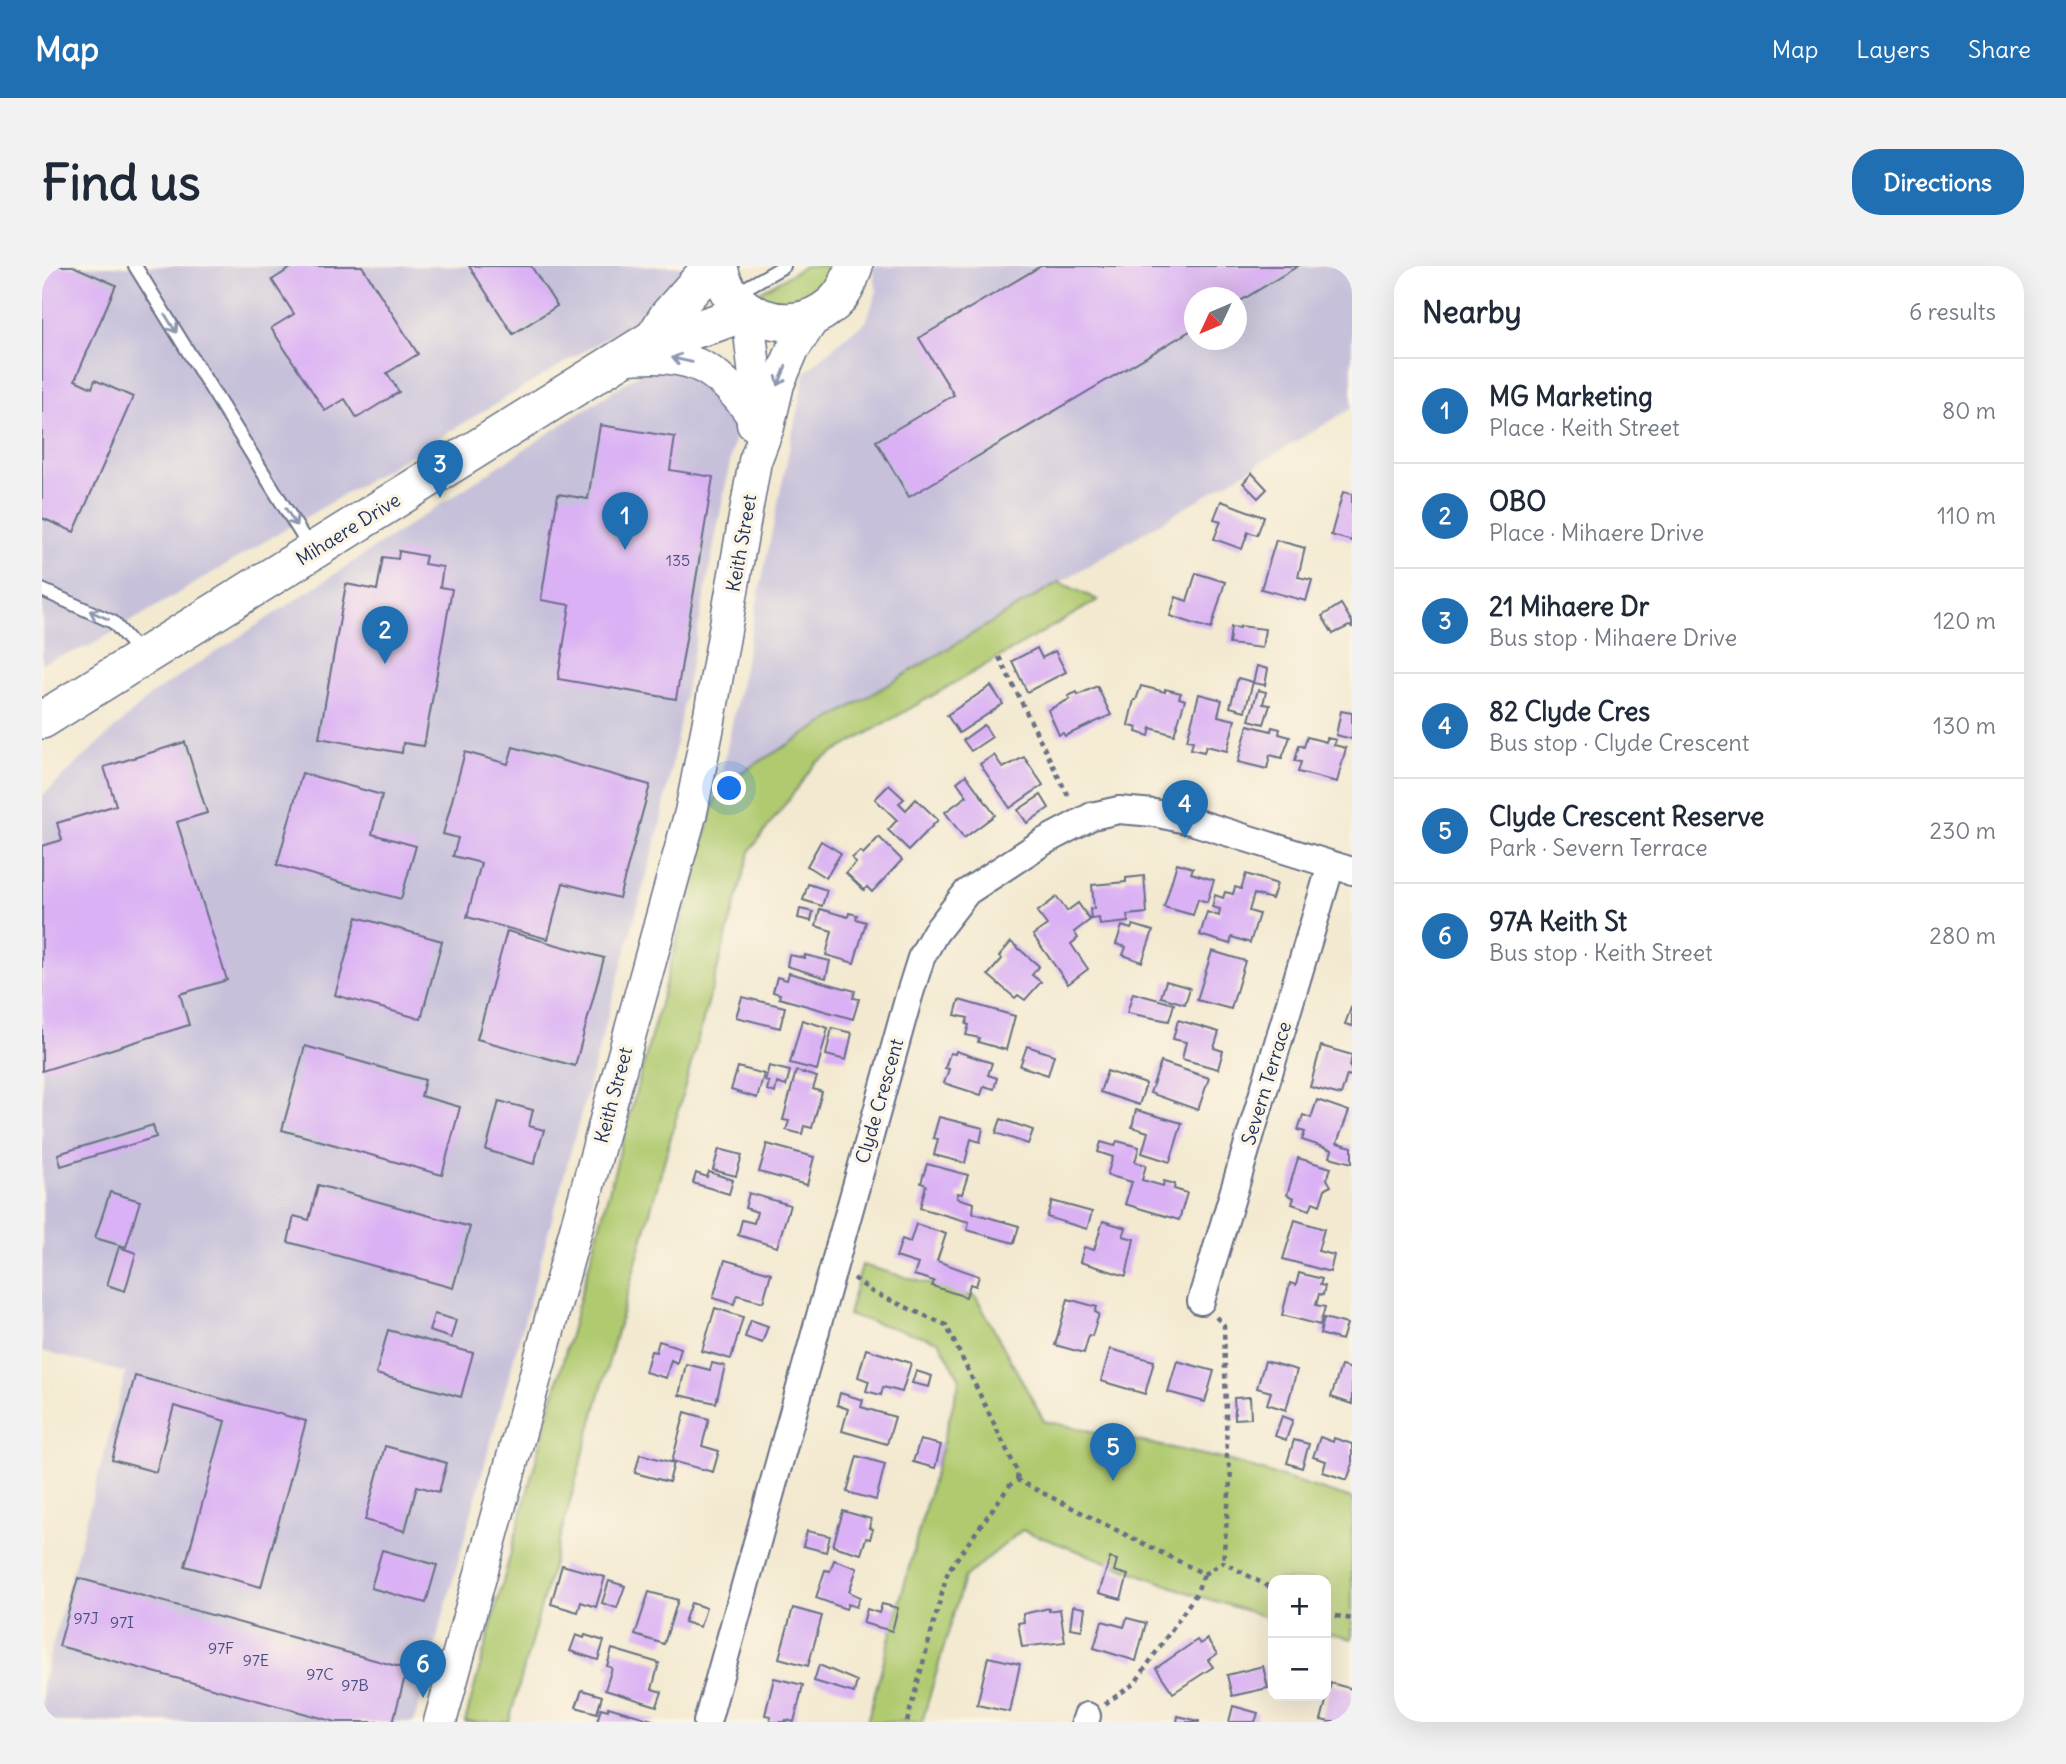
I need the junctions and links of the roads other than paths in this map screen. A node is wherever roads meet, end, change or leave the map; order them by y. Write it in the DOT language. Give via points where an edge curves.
graph roads {
  1 [pos="135,266"];
  2 [pos="784,266"];
  3 [pos="854,266"];
  4 [pos="729,284"];
  5 [pos="815,316"];
  6 [pos="654,338"];
  7 [pos="619,359"];
  8 [pos="752,415"];
  9 [pos="755,461"];
  10 [pos="312,552"];
  11 [pos="42,590"];
  12 [pos="144,657"];
  13 [pos="42,720"];
  14 [pos="1342,868"];
  15 [pos="1201,1301"];
  16 [pos="440,1722"];
  17 [pos="706,1722"];
  1 -- 10 [label="lane, one-way"];
  2 -- 4 [label="lane"];
  3 -- 5 [label="main road" via="841,296"];
  4 -- 5 [label="main road" via="765,319 799,321"];
  4 -- 6 [label="main road, Mihaere Drive" via="709,272"];
  4 -- 6 [label="main road, Mihaere Drive" via="730,319"];
  4 -- 8 [label="street, Keith Street" via="754,359"];
  5 -- 9 [label="street, Keith Street, one-way" via="793,349 778,384"];
  6 -- 7 [label="main road, Mihaere Drive"];
  8 -- 7 [label="street, one-way" via="734,390 697,364 670,357"];
  7 -- 10 [label="main road, Mihaere Drive"];
  8 -- 9 [label="street, Keith Street"];
  9 -- 16 [label="street, Keith Street" via="691,812"];
  10 -- 12 [label="main road, Mihaere Drive"];
  12 -- 11 [label="lane, one-way" via="113,622"];
  12 -- 13 [label="main road, Mihaere Drive"];
  14 -- 15 [label="street, Severn Terrace"];
  14 -- 17 [label="street, Clyde Crescent" via="1191,821 1119,810 1079,822 1000,868 967,892 935,933 921,958"];
}
